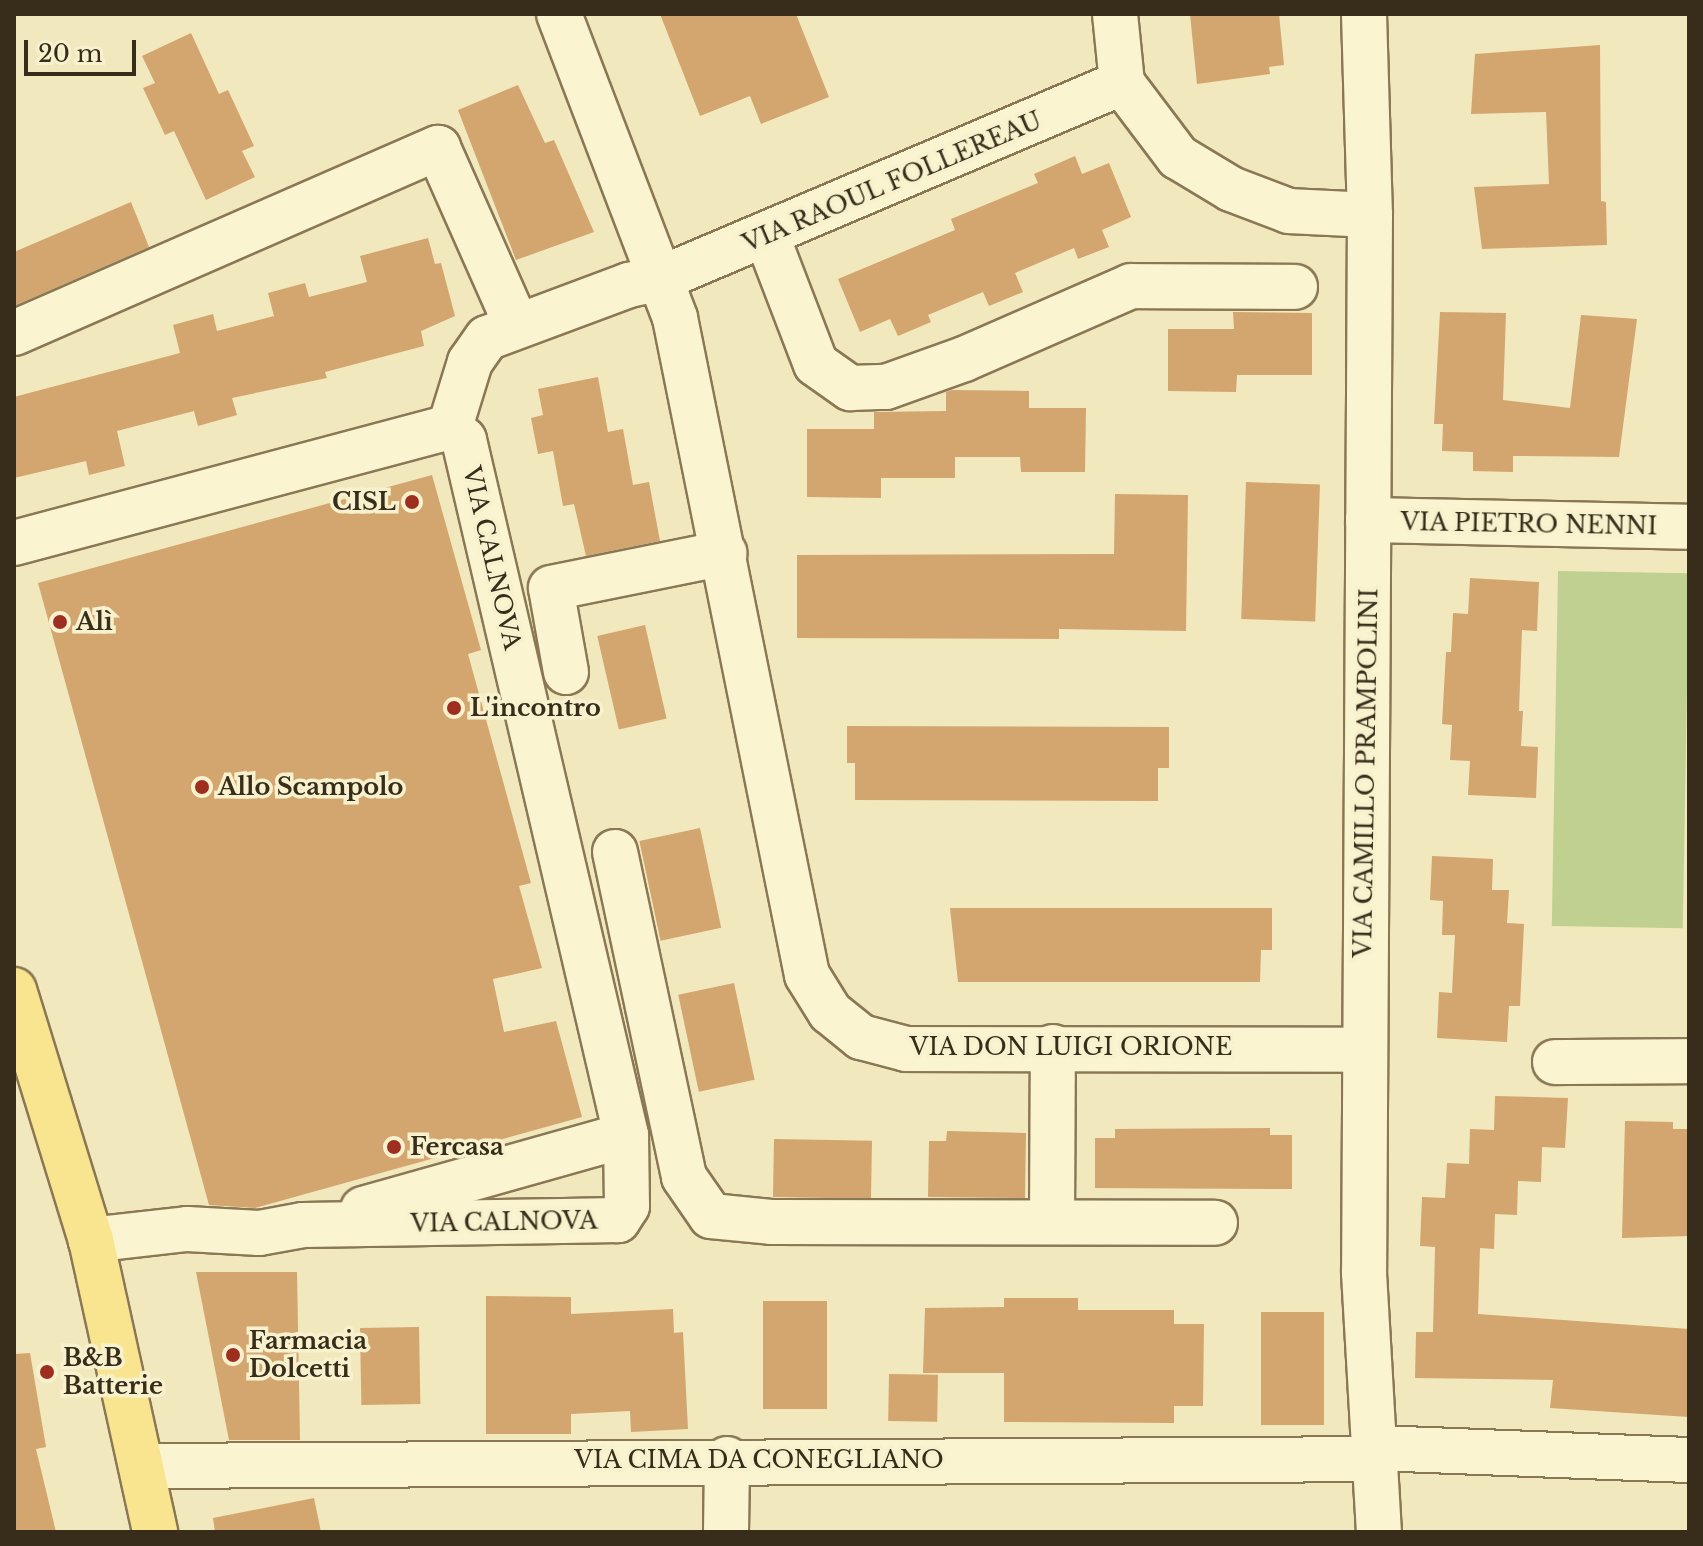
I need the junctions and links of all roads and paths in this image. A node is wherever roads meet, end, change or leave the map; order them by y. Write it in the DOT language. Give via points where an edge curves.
graph roads {
  1 [pos="559,14"];
  2 [pos="1115,14"];
  3 [pos="1364,14"];
  4 [pos="1122,83"];
  5 [pos="1370,215"];
  6 [pos="766,234"];
  7 [pos="662,278"];
  8 [pos="1295,287"];
  9 [pos="502,332"];
  10 [pos="14,333"];
  11 [pos="450,427"];
  12 [pos="1368,520"];
  13 [pos="1689,527"];
  14 [pos="14,543"];
  15 [pos="724,553"];
  16 [pos="566,672"];
  17 [pos="615,852"];
  18 [pos="14,990"];
  19 [pos="1053,1047"];
  20 [pos="1363,1050"];
  21 [pos="1689,1061"];
  22 [pos="1555,1062"];
  23 [pos="626,1135"];
  24 [pos="1052,1220"];
  25 [pos="1215,1223"];
  26 [pos="303,1225"];
  27 [pos="91,1240"];
  28 [pos="1376,1454"];
  29 [pos="727,1459"];
  30 [pos="1689,1460"];
  31 [pos="141,1466"];
  32 [pos="155,1532"];
  33 [pos="726,1532"];
  34 [pos="1379,1532"];
  1 -- 7 [label="street, VIA DON LUIGI ORIONE"];
  2 -- 4 [label="street"];
  3 -- 5 [label="street, VIA CAMILLO PRAMPOLINI"];
  4 -- 5 [label="street" via="1178,157 1231,189 1289,211"];
  4 -- 6 [label="street, VIA RAOUL FOLLEREAU"];
  5 -- 12 [label="street, VIA CAMILLO PRAMPOLINI"];
  6 -- 7 [label="street, VIA RAOUL FOLLEREAU"];
  6 -- 8 [label="street" via="816,364 850,388 886,387 964,359 1131,286"];
  7 -- 9 [label="street"];
  7 -- 15 [label="street, VIA DON LUIGI ORIONE"];
  9 -- 10 [label="street" via="438,148"];
  9 -- 11 [label="street" via="470,362"];
  11 -- 14 [label="street"];
  11 -- 23 [label="street, VIA CALNOVA" via="464,440"];
  12 -- 13 [label="street, VIA PIETRO NENNI"];
  12 -- 20 [label="street, VIA CAMILLO PRAMPOLINI"];
  15 -- 16 [label="street" via="551,588"];
  15 -- 19 [label="street, VIA DON LUIGI ORIONE" via="807,975 830,1012 861,1037 906,1049"];
  17 -- 24 [label="street" via="684,1177 711,1216 771,1222"];
  18 -- 27 [label="main road" via="41,1064"];
  19 -- 20 [label="street, VIA DON LUIGI ORIONE"];
  19 -- 24 [label="street"];
  20 -- 28 [label="street, VIA CAMILLO PRAMPOLINI" via="1364,1273"];
  21 -- 22 [label="street"];
  23 -- 26 [label="street, VIA CALNOVA"];
  23 -- 26 [label="street, VIA CALNOVA" via="627,1206 618,1220"];
  24 -- 25 [label="street"];
  26 -- 27 [label="street, VIA CALNOVA" via="259,1233 187,1229"];
  27 -- 31 [label="main road"];
  28 -- 29 [label="street, VIA CIMA DA CONEGLIANO"];
  28 -- 30 [label="street, VIA CIMA DA CONEGLIANO"];
  28 -- 34 [label="street, VIA CAMILLO PRAMPOLINI"];
  29 -- 31 [label="street, VIA CIMA DA CONEGLIANO"];
  29 -- 33 [label="street"];
  31 -- 32 [label="main road"];
}
